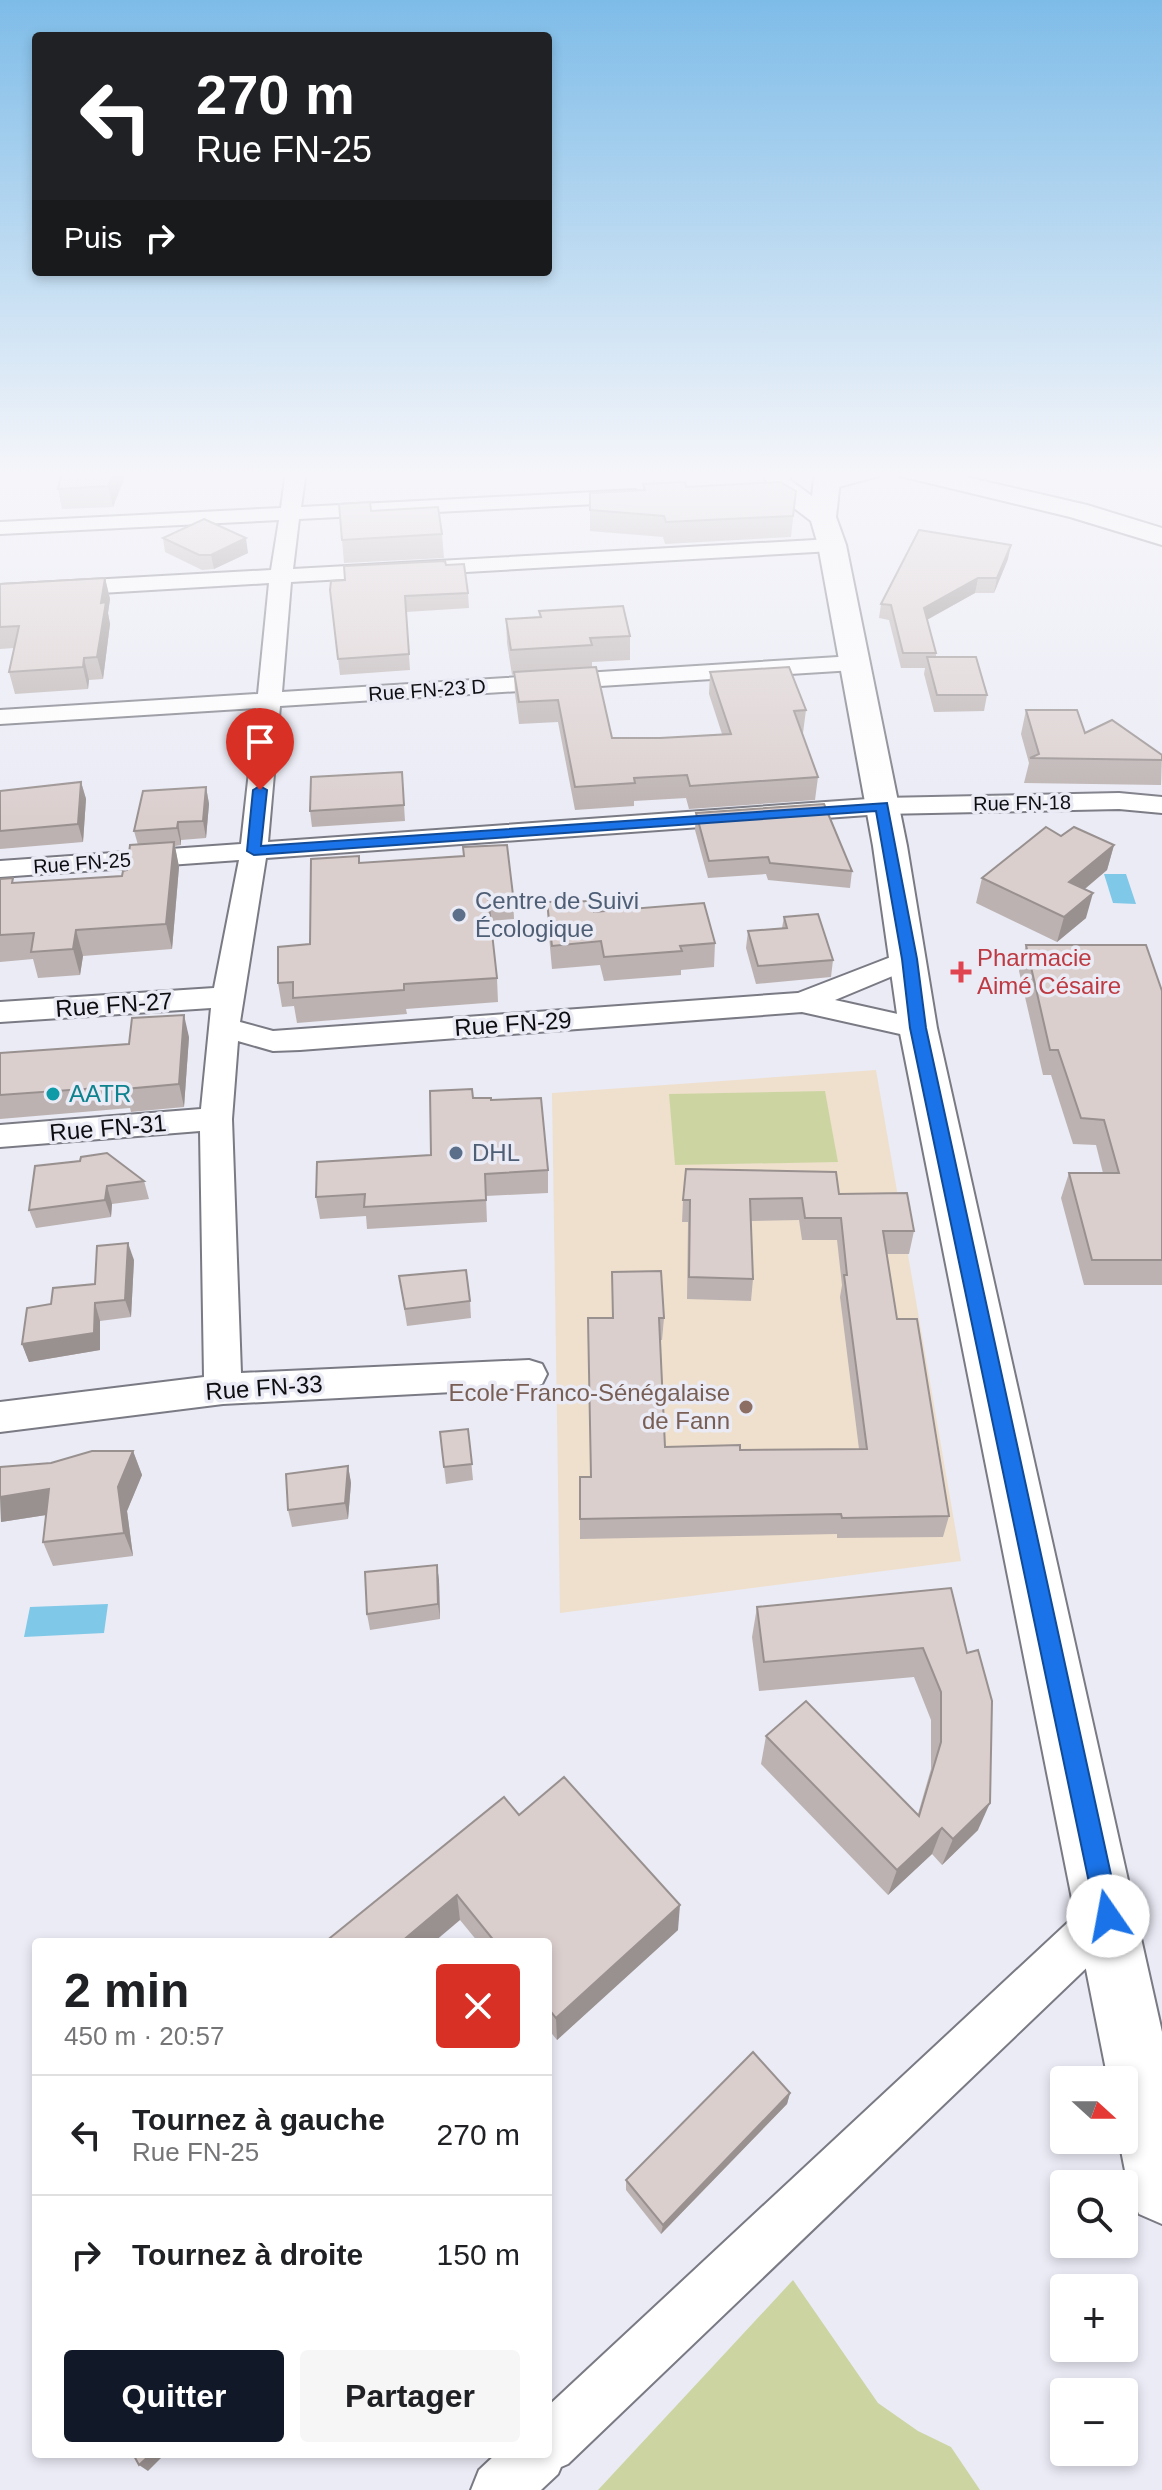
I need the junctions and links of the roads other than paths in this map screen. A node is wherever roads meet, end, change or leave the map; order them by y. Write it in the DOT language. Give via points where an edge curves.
graph roads {
  1 [pos="84,587"];
  2 [pos="280,587"];
  3 [pos="839,587"];
  4 [pos="0,592"];
  5 [pos="854,663"];
  6 [pos="270,699"];
  7 [pos="0,717"];
  8 [pos="1162,805"];
  9 [pos="882,806"];
  10 [pos="254,851"];
  11 [pos="0,869"];
  12 [pos="909,959"];
  13 [pos="802,1002"];
  14 [pos="0,1012"];
  15 [pos="226,1013"];
  16 [pos="918,1028"];
  17 [pos="216,1119"];
  18 [pos="0,1136"];
  19 [pos="529,1374"];
  20 [pos="223,1389"];
  21 [pos="0,1417"];
  22 [pos="1108,1916"];
  23 [pos="1162,2191"];
  24 [pos="552,2440"];
  25 [pos="534,2458"];
  26 [pos="499,2490"];
  1 -- 4 [label="street"];
  2 -- 6 [label="street"];
  3 -- 5 [label="main road"];
  5 -- 6 [label="street, Rue FN-23 D"];
  5 -- 9 [label="main road"];
  6 -- 7 [label="street, Rue FN-23 D"];
  6 -- 10 [label="street"];
  8 -- 9 [label="street, Rue FN-18" via="1119,801"];
  9 -- 10 [label="street, Rue FN-25"];
  9 -- 12 [label="main road"];
  10 -- 11 [label="street, Rue FN-25"];
  10 -- 15 [label="street"];
  12 -- 13 [label="street"];
  12 -- 16 [label="main road"];
  13 -- 15 [label="street, Rue FN-29" via="273,1041"];
  13 -- 16 [label="street"];
  14 -- 15 [label="street, Rue FN-27"];
  15 -- 17 [label="street"];
  16 -- 22 [label="main road"];
  17 -- 18 [label="street, Rue FN-31"];
  17 -- 20 [label="street"];
  19 -- 20 [label="street, Rue FN-33"];
  20 -- 21 [label="street, Rue FN-33"];
  22 -- 23 [label="main road"];
  22 -- 24 [label="street"];
  25 -- 26 [label="street"];
}
